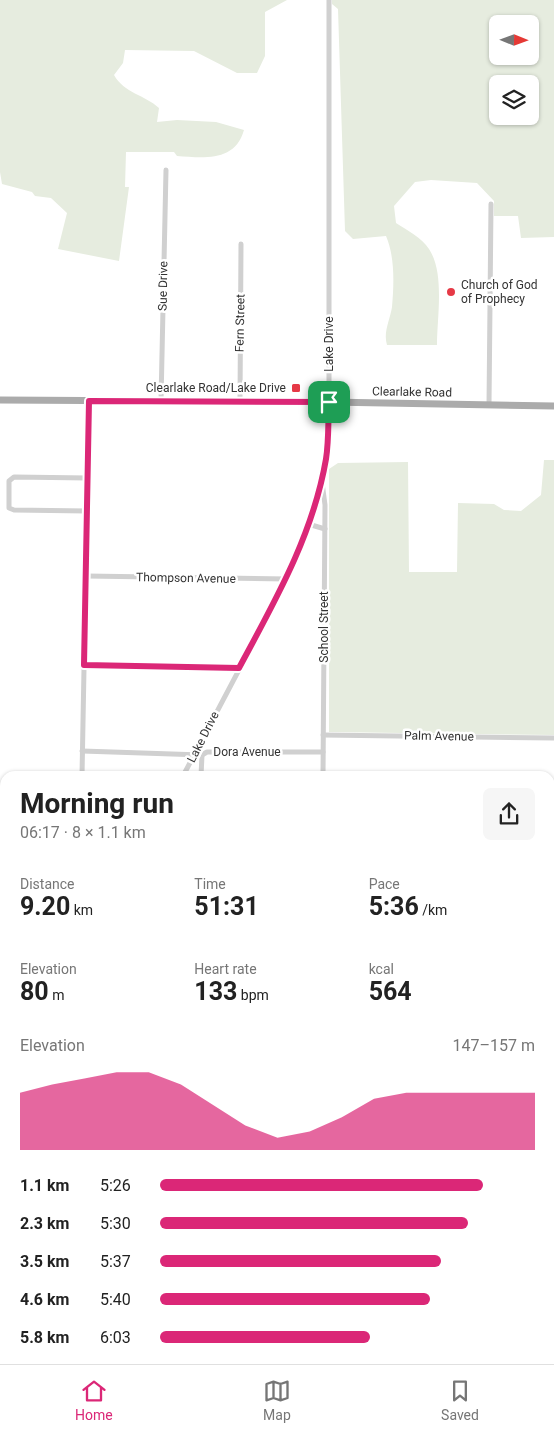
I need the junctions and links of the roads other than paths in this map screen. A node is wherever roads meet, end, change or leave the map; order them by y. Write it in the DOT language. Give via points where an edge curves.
graph roads {
  1 [pos="329,0"];
  2 [pos="166,170"];
  3 [pos="491,204"];
  4 [pos="241,244"];
  5 [pos="0,400"];
  6 [pos="89,401"];
  7 [pos="161,401"];
  8 [pos="240,402"];
  9 [pos="329,402"];
  10 [pos="489,405"];
  11 [pos="554,406"];
  12 [pos="322,477"];
  13 [pos="88,478"];
  14 [pos="87,511"];
  15 [pos="308,524"];
  16 [pos="324,529"];
  17 [pos="86,576"];
  18 [pos="287,579"];
  19 [pos="84,665"];
  20 [pos="239,668"];
  21 [pos="323,735"];
  22 [pos="554,738"];
  23 [pos="82,751"];
  24 [pos="323,752"];
  25 [pos="194,755"];
  26 [pos="202,755"];
  27 [pos="201,764"];
  28 [pos="189,765"];
  29 [pos="82,771"];
  30 [pos="186,771"];
  31 [pos="201,771"];
  32 [pos="323,771"];
  1 -- 9 [label="street, Lake Drive"];
  2 -- 7 [label="street, Sue Drive"];
  3 -- 10 [label="street"];
  4 -- 8 [label="street, Fern Street"];
  5 -- 6 [label="main road, Clearlake Road"];
  6 -- 7 [label="main road, Clearlake Road"];
  6 -- 13 [label="street"];
  7 -- 8 [label="main road, Clearlake Road"];
  8 -- 9 [label="main road, Clearlake Road"];
  9 -- 10 [label="main road, Clearlake Road"];
  9 -- 12 [label="street, Lake Drive"];
  10 -- 11 [label="main road, Clearlake Road"];
  12 -- 15 [label="street, Lake Drive"];
  12 -- 16 [label="street, School Street"];
  13 -- 14 [label="street"];
  13 -- 14 [label="street" via="14,477 9,481 7,490 9,508 14,510"];
  14 -- 17 [label="street"];
  15 -- 16 [label="street"];
  15 -- 18 [label="street, Lake Drive"];
  16 -- 21 [label="street, School Street"];
  17 -- 18 [label="street, Thompson Avenue"];
  17 -- 19 [label="street"];
  18 -- 20 [label="street, Lake Drive"];
  19 -- 20 [label="street"];
  19 -- 23 [label="street"];
  20 -- 25 [label="street, Lake Drive"];
  21 -- 22 [label="street, Palm Avenue"];
  21 -- 24 [label="street, School Street"];
  23 -- 25 [label="street, Dora Avenue"];
  23 -- 29 [label="street"];
  24 -- 26 [label="street, Dora Avenue" via="207,752"];
  24 -- 32 [label="street, School Street"];
  25 -- 26 [label="street, Dora Avenue"];
  25 -- 28 [label="street, Lake Drive"];
  26 -- 27 [label="street"];
  27 -- 28 [label="street"];
  27 -- 31 [label="street"];
  28 -- 30 [label="street, Lake Drive"];
}
